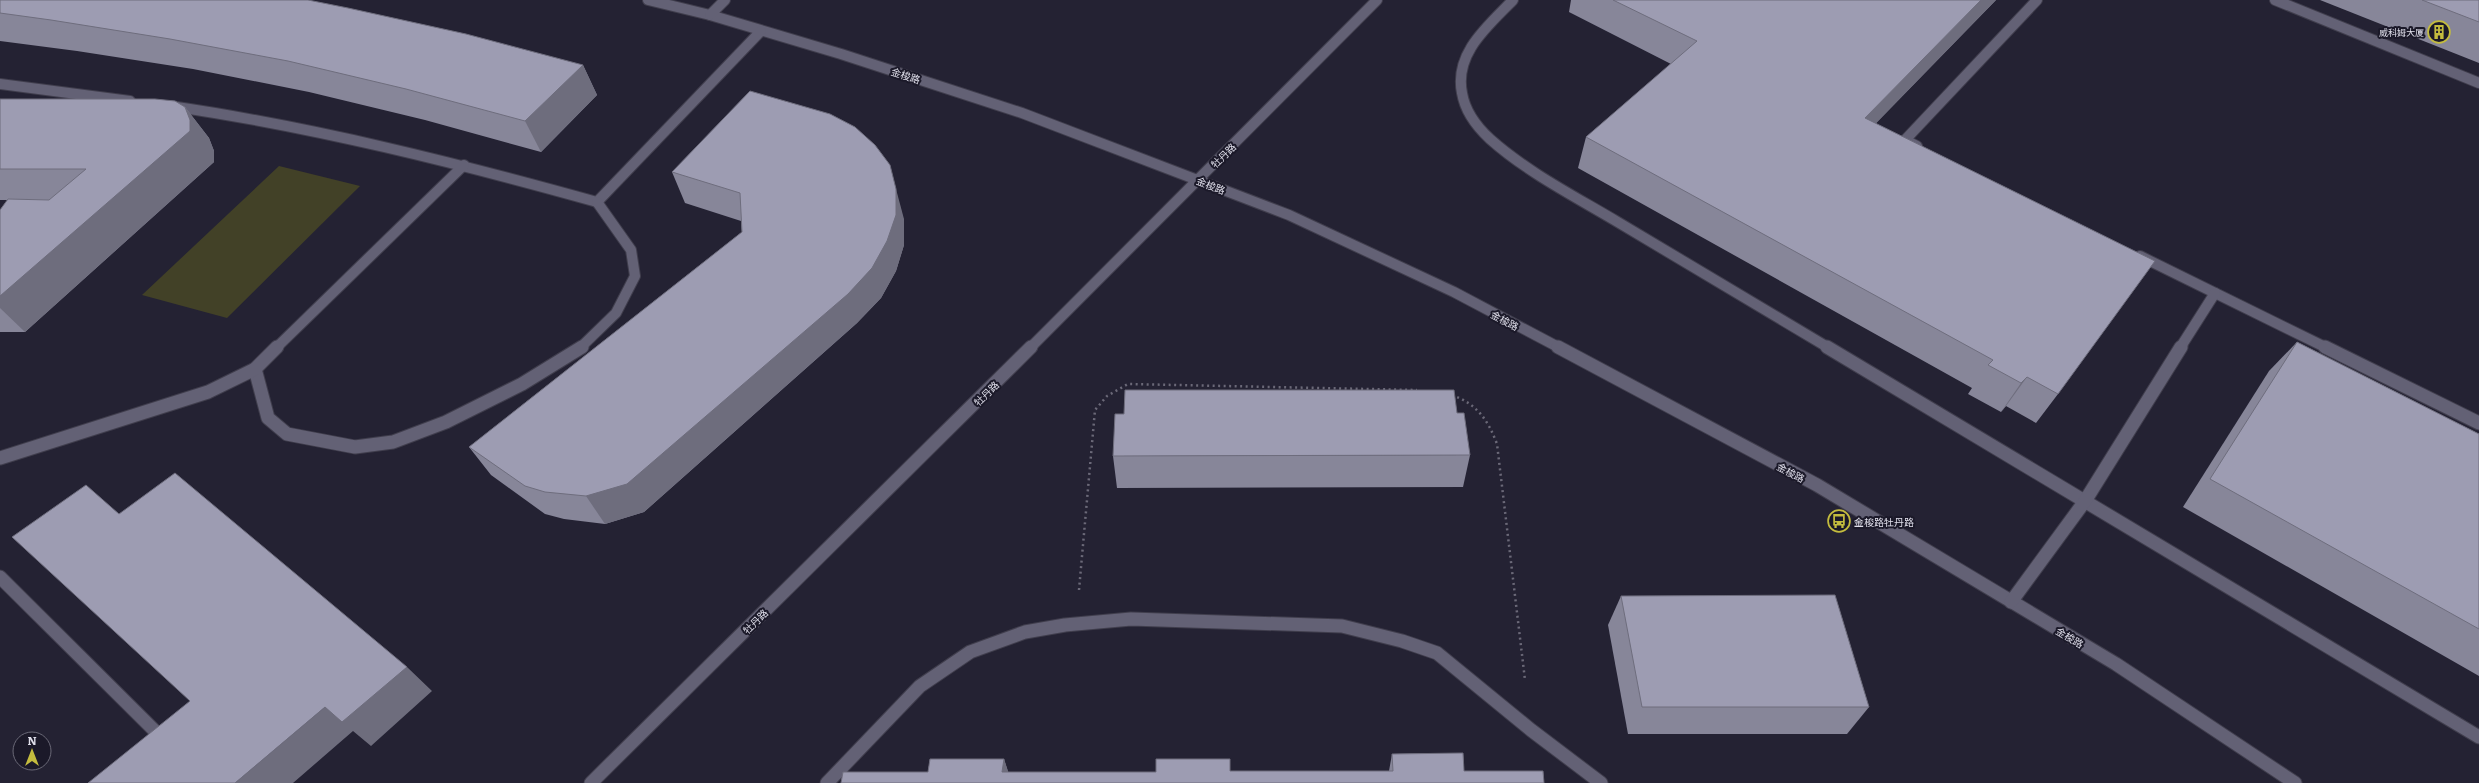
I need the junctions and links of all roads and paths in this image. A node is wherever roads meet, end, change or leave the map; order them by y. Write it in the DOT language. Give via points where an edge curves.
graph roads {
  1 [pos="648,0"];
  2 [pos="725,0"];
  3 [pos="1377,0"];
  4 [pos="1513,0"];
  5 [pos="2037,0"];
  6 [pos="2274,0"];
  7 [pos="710,15"];
  8 [pos="761,31"];
  9 [pos="2479,83"];
  10 [pos="0,84"];
  11 [pos="140,103"];
  12 [pos="156,105"];
  13 [pos="1926,151"];
  14 [pos="464,165"];
  15 [pos="1198,180"];
  16 [pos="597,202"];
  17 [pos="2130,251"];
  18 [pos="2215,293"];
  19 [pos="255,370"];
  20 [pos="1418,390"];
  21 [pos="1449,394"];
  22 [pos="2479,423"];
  23 [pos="0,458"];
  24 [pos="2085,501"];
  25 [pos="0,577"];
  26 [pos="2011,602"];
  27 [pos="1076,624"];
  28 [pos="1531,730"];
  29 [pos="2479,737"];
  30 [pos="171,748"];
  31 [pos="591,783"];
  32 [pos="827,783"];
  33 [pos="1601,783"];
  34 [pos="2295,783"];
  1 -- 7 [label="street, 金梭路"];
  2 -- 7 [label="street"];
  3 -- 15 [label="street, 牡丹路"];
  4 -- 24 [label="street" via="1489,24 1464,59 1460,86 1466,109 1483,133 1549,181"];
  5 -- 13 [label="street" via="1905,140"];
  6 -- 9 [label="street"];
  7 -- 8 [label="street, 金梭路"];
  8 -- 15 [label="street, 金梭路" via="841,54 1022,113"];
  8 -- 16 [label="street"];
  10 -- 11 [label="street"];
  12 -- 14 [label="street" via="218,113"];
  14 -- 16 [label="street"];
  14 -- 19 [label="street"];
  15 -- 26 [label="street, 金梭路" via="1289,215 1454,292 1816,485"];
  15 -- 31 [label="street, 牡丹路"];
  16 -- 19 [label="street" via="631,250 634,276 616,313 582,347 522,384 453,418 393,442 355,447 286,434 268,418"];
  17 -- 18 [label="street"];
  18 -- 22 [label="street"];
  18 -- 24 [label="street"];
  19 -- 23 [label="street" via="208,392"];
  20 -- 27 [label="path" via="1128,384 1107,396 1094,410"];
  21 -- 28 [label="path" via="1464,398 1479,410 1489,422 1497,444"];
  24 -- 26 [label="street"];
  24 -- 29 [label="street"];
  25 -- 30 [label="street"];
  26 -- 34 [label="street, 金梭路" via="2116,664"];
  27 -- 28 [label="street" via="1131,619 1342,626 1402,640 1437,654 1469,677"];
  27 -- 32 [label="street" via="1025,632 970,652 920,686"];
  28 -- 33 [label="street"];
}
